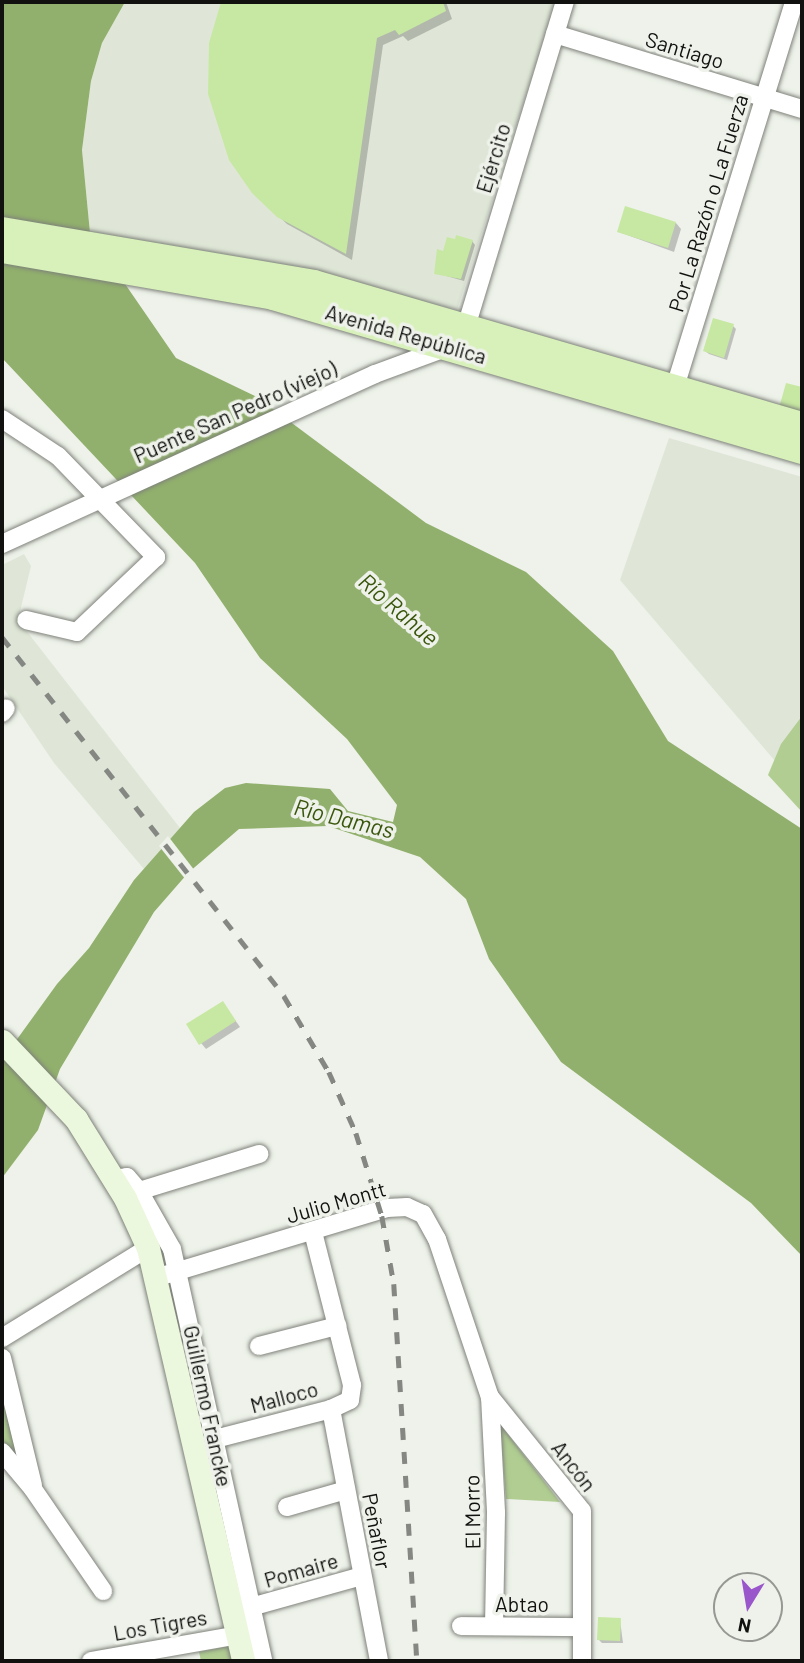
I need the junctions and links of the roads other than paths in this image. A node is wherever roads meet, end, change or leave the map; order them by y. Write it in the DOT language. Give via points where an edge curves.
graph roads {
  1 [pos="565,2"];
  2 [pos="794,2"];
  3 [pos="555,34"];
  4 [pos="765,98"];
  5 [pos="802,109"];
  6 [pos="2,230"];
  7 [pos="2,250"];
  8 [pos="169,266"];
  9 [pos="459,337"];
  10 [pos="675,387"];
  11 [pos="649,407"];
  12 [pos="2,419"];
  13 [pos="802,425"];
  14 [pos="802,451"];
  15 [pos="96,499"];
  16 [pos="2,544"];
  17 [pos="26,620"];
  18 [pos="2,1041"];
  19 [pos="259,1154"];
  20 [pos="113,1179"];
  21 [pos="139,1191"];
  22 [pos="313,1232"];
  23 [pos="148,1248"];
  24 [pos="178,1272"];
  25 [pos="155,1278"];
  26 [pos="337,1325"];
  27 [pos="2,1338"];
  28 [pos="259,1346"];
  29 [pos="2,1358"];
  30 [pos="490,1396"];
  31 [pos="331,1409"];
  32 [pos="215,1439"];
  33 [pos="2,1452"];
  34 [pos="33,1489"];
  35 [pos="346,1490"];
  36 [pos="287,1507"];
  37 [pos="362,1576"];
  38 [pos="103,1591"];
  39 [pos="251,1607"];
  40 [pos="461,1626"];
  41 [pos="494,1626"];
  42 [pos="582,1627"];
  43 [pos="238,1635"];
  44 [pos="151,1655"];
  45 [pos="91,1661"];
  46 [pos="243,1661"];
  47 [pos="263,1661"];
  48 [pos="379,1661"];
  49 [pos="582,1661"];
  1 -- 3 [label="street, Ejército"];
  2 -- 4 [label="street, Por La Razón o La Fuerza"];
  3 -- 4 [label="street, Santiago"];
  3 -- 9 [label="street, Ejército"];
  4 -- 5 [label="street, Santiago"];
  4 -- 10 [label="street, Por La Razón o La Fuerza"];
  6 -- 8 [label="main road, Avenida República"];
  7 -- 8 [label="main road, Avenida República"];
  8 -- 9 [label="main road, Avenida República" via="273,296"];
  9 -- 10 [label="main road, Avenida República"];
  9 -- 11 [label="main road, Avenida República"];
  9 -- 15 [label="street, Puente San Pedro (viejo)"];
  10 -- 11 [label="street"];
  10 -- 13 [label="main road, Avenida República"];
  11 -- 14 [label="main road, Avenida República"];
  12 -- 15 [label="street" via="58,456"];
  15 -- 16 [label="street, Puente San Pedro (viejo)"];
  15 -- 17 [label="street" via="156,556 77,632"];
  18 -- 20 [label="main road, Guillermo Francke" via="76,1119"];
  19 -- 21 [label="street"];
  20 -- 21 [label="street" via="127,1177"];
  20 -- 23 [label="main road, Guillermo Francke"];
  21 -- 24 [label="street, Guillermo Francke" via="172,1249"];
  22 -- 24 [label="street, Julio Montt"];
  22 -- 26 [label="street"];
  22 -- 30 [label="street, Julio Montt" via="397,1207 423,1214 438,1239"];
  23 -- 25 [label="main road, Guillermo Francke"];
  23 -- 27 [label="street"];
  24 -- 25 [label="street, Julio Montt"];
  24 -- 32 [label="street, Guillermo Francke"];
  25 -- 43 [label="main road, Guillermo Francke"];
  26 -- 28 [label="street"];
  26 -- 31 [label="street, Malloco" via="352,1385 350,1400"];
  29 -- 34 [label="street"];
  30 -- 41 [label="street, El Morro" via="496,1513"];
  30 -- 42 [label="street, Ancón" via="582,1511"];
  31 -- 32 [label="street, Malloco"];
  31 -- 35 [label="street, Peñaflor"];
  32 -- 39 [label="street, Guillermo Francke"];
  33 -- 34 [label="street"];
  34 -- 38 [label="street"];
  35 -- 36 [label="street"];
  35 -- 37 [label="street, Peñaflor"];
  37 -- 39 [label="street, Pomaire"];
  37 -- 48 [label="street, Peñaflor"];
  39 -- 47 [label="street, Guillermo Francke"];
  40 -- 41 [label="street, Abtao"];
  41 -- 42 [label="street, Abtao"];
  42 -- 49 [label="street, Ancón"];
  43 -- 44 [label="street, Los Tigres"];
  43 -- 46 [label="main road, Guillermo Francke"];
  44 -- 45 [label="street, Los Tigres"];
}
